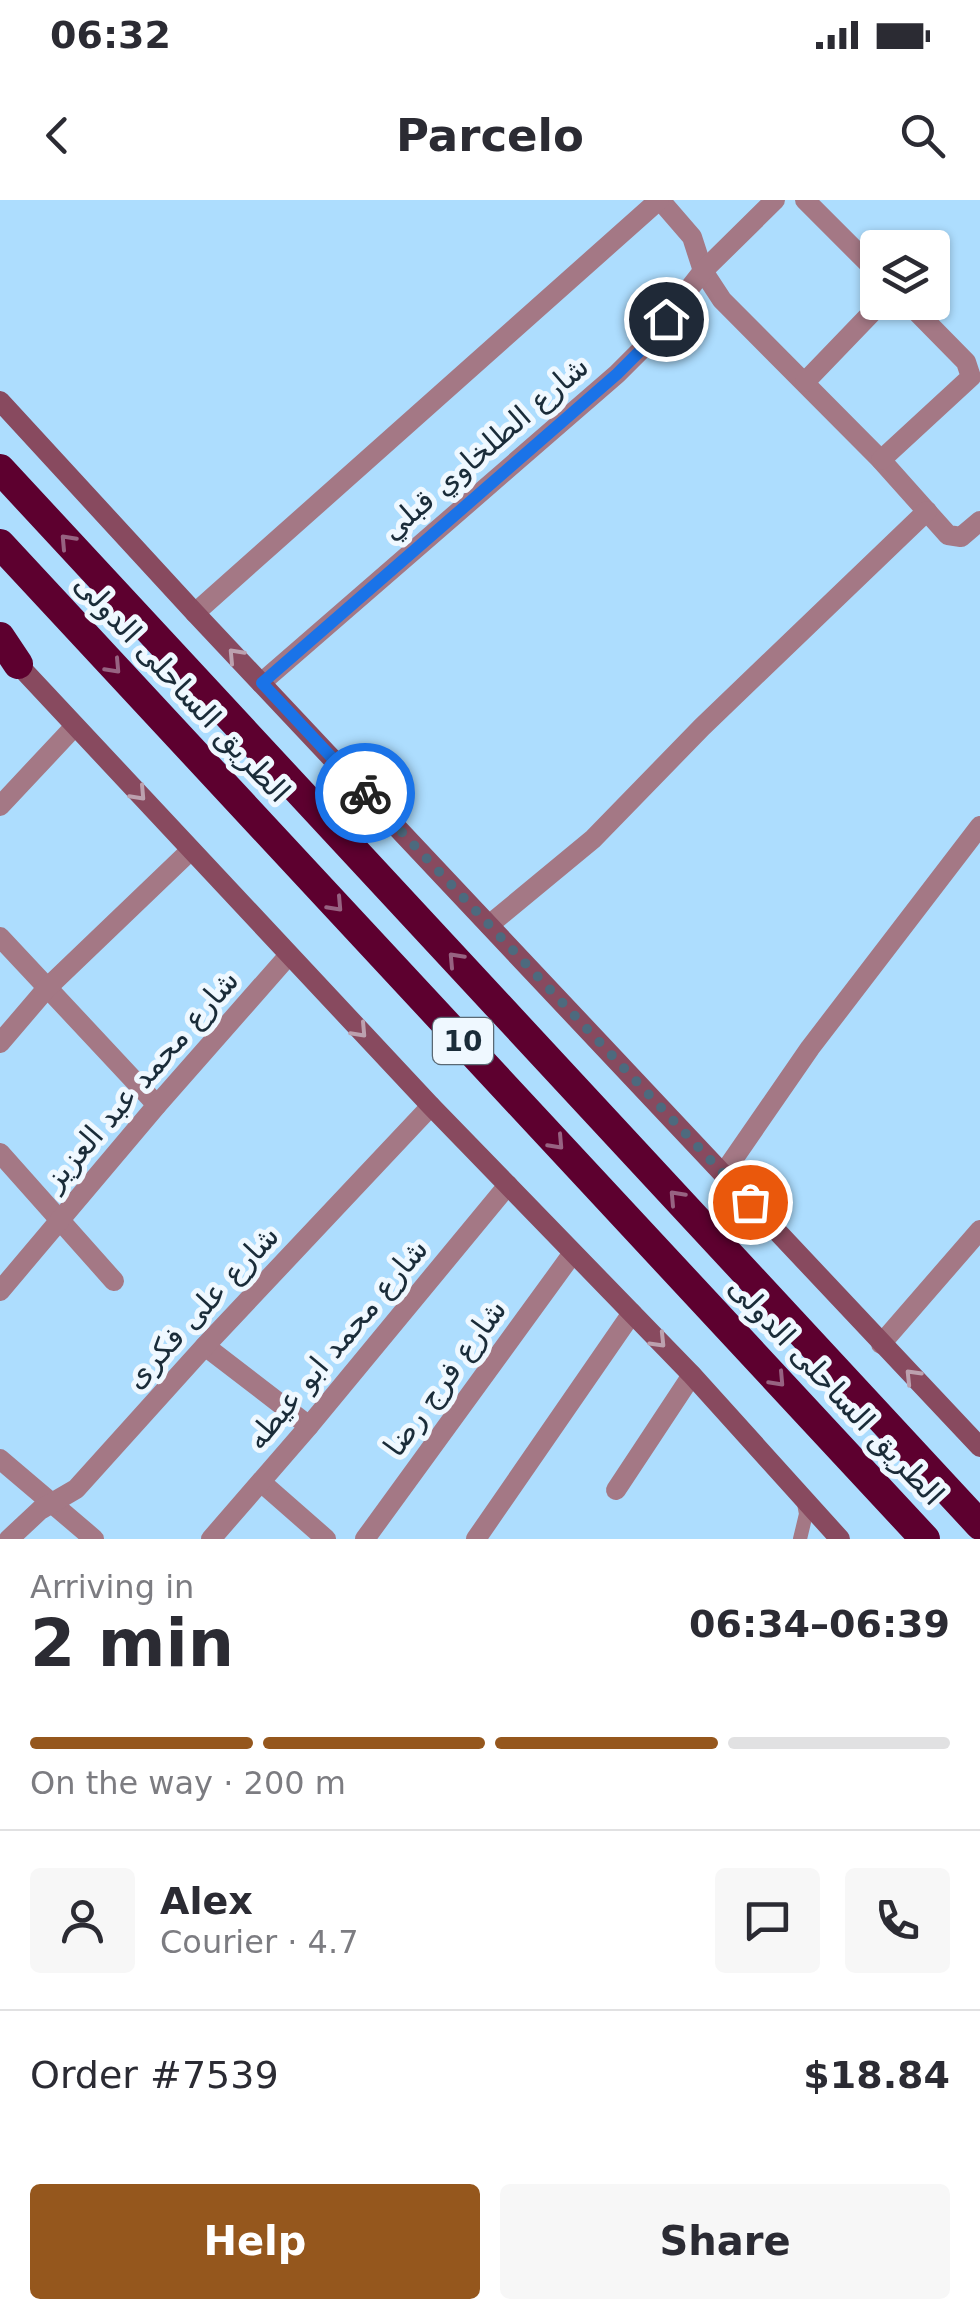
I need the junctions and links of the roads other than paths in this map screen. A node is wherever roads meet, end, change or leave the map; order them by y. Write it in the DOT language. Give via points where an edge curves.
graph roads {
  1 [pos="660,200"];
  2 [pos="774,200"];
  3 [pos="806,200"];
  4 [pos="860,254"];
  5 [pos="703,272"];
  6 [pos="864,320"];
  7 [pos="925,320"];
  8 [pos="804,382"];
  9 [pos="0,400"];
  10 [pos="881,460"];
  11 [pos="0,469"];
  12 [pos="927,511"];
  13 [pos="980,522"];
  14 [pos="0,544"];
  15 [pos="195,613"];
  16 [pos="0,637"];
  17 [pos="9,655"];
  18 [pos="262,683"];
  19 [pos="75,726"];
  20 [pos="0,806"];
  21 [pos="980,826"];
  22 [pos="192,850"];
  23 [pos="489,926"];
  24 [pos="0,937"];
  25 [pos="290,956"];
  26 [pos="47,988"];
  27 [pos="0,1043"];
  28 [pos="157,1105"];
  29 [pos="430,1106"];
  30 [pos="0,1152"];
  31 [pos="723,1174"];
  32 [pos="508,1186"];
  33 [pos="60,1218"];
  34 [pos="980,1230"];
  35 [pos="573,1253"];
  36 [pos="114,1281"];
  37 [pos="0,1291"];
  38 [pos="632,1313"];
  39 [pos="881,1344"];
  40 [pos="205,1346"];
  41 [pos="692,1375"];
  42 [pos="309,1426"];
  43 [pos="980,1446"];
  44 [pos="0,1459"];
  45 [pos="261,1482"];
  46 [pos="616,1490"];
  47 [pos="802,1497"];
  48 [pos="52,1503"];
  49 [pos="980,1526"];
  50 [pos="9,1539"];
  51 [pos="94,1539"];
  52 [pos="210,1539"];
  53 [pos="326,1539"];
  54 [pos="365,1539"];
  55 [pos="476,1539"];
  56 [pos="800,1539"];
  57 [pos="840,1539"];
  58 [pos="925,1539"];
  1 -- 5 [label="street" via="692,237"];
  1 -- 15 [label="street"];
  2 -- 5 [label="street, شارع الطلخاوي قبلي"];
  3 -- 4 [label="street"];
  5 -- 8 [label="street"];
  5 -- 18 [label="street, شارع الطلخاوي قبلي" via="617,374"];
  6 -- 8 [label="street"];
  7 -- 10 [label="street" via="966,362 971,376"];
  8 -- 10 [label="street"];
  9 -- 15 [label="street"];
  10 -- 12 [label="street"];
  49 -- 11 [label="highway, الطريق الساحلى الدولى / 10, one-way"];
  12 -- 13 [label="street" via="954,538"];
  12 -- 23 [label="street" via="593,839"];
  14 -- 58 [label="highway, الطريق الساحلى الدولى / 10, one-way"];
  18 -- 15 [label="street, one-way"];
  16 -- 17 [label="highway"];
  17 -- 19 [label="street"];
  18 -- 23 [label="street"];
  19 -- 20 [label="street"];
  19 -- 22 [label="street, one-way"];
  21 -- 31 [label="street"];
  22 -- 25 [label="street"];
  22 -- 26 [label="street"];
  23 -- 31 [label="street"];
  24 -- 26 [label="street"];
  25 -- 28 [label="street, شارع محمد عبد العزيز"];
  25 -- 29 [label="street, one-way"];
  26 -- 27 [label="street"];
  26 -- 28 [label="street"];
  28 -- 33 [label="street, شارع محمد عبد العزيز"];
  29 -- 32 [label="street"];
  29 -- 40 [label="street, شارع على فكرى"];
  30 -- 33 [label="street"];
  31 -- 39 [label="street"];
  32 -- 35 [label="street"];
  32 -- 42 [label="street, شارع محمد ابو عيطه"];
  33 -- 36 [label="street"];
  33 -- 37 [label="street, شارع محمد عبد العزيز"];
  34 -- 39 [label="street"];
  35 -- 38 [label="street"];
  35 -- 54 [label="street, شارع فرج رضا"];
  38 -- 41 [label="street, one-way"];
  38 -- 55 [label="street"];
  43 -- 39 [label="street, one-way"];
  40 -- 42 [label="street"];
  40 -- 48 [label="street, شارع على فكرى" via="76,1489"];
  41 -- 46 [label="street"];
  41 -- 47 [label="street"];
  42 -- 45 [label="street, شارع محمد ابو عيطه"];
  44 -- 48 [label="street"];
  45 -- 52 [label="street, شارع محمد ابو عيطه"];
  45 -- 53 [label="street"];
  47 -- 56 [label="lane"];
  47 -- 57 [label="street"];
  48 -- 50 [label="street, شارع على فكرى"];
  48 -- 51 [label="street"];
}
